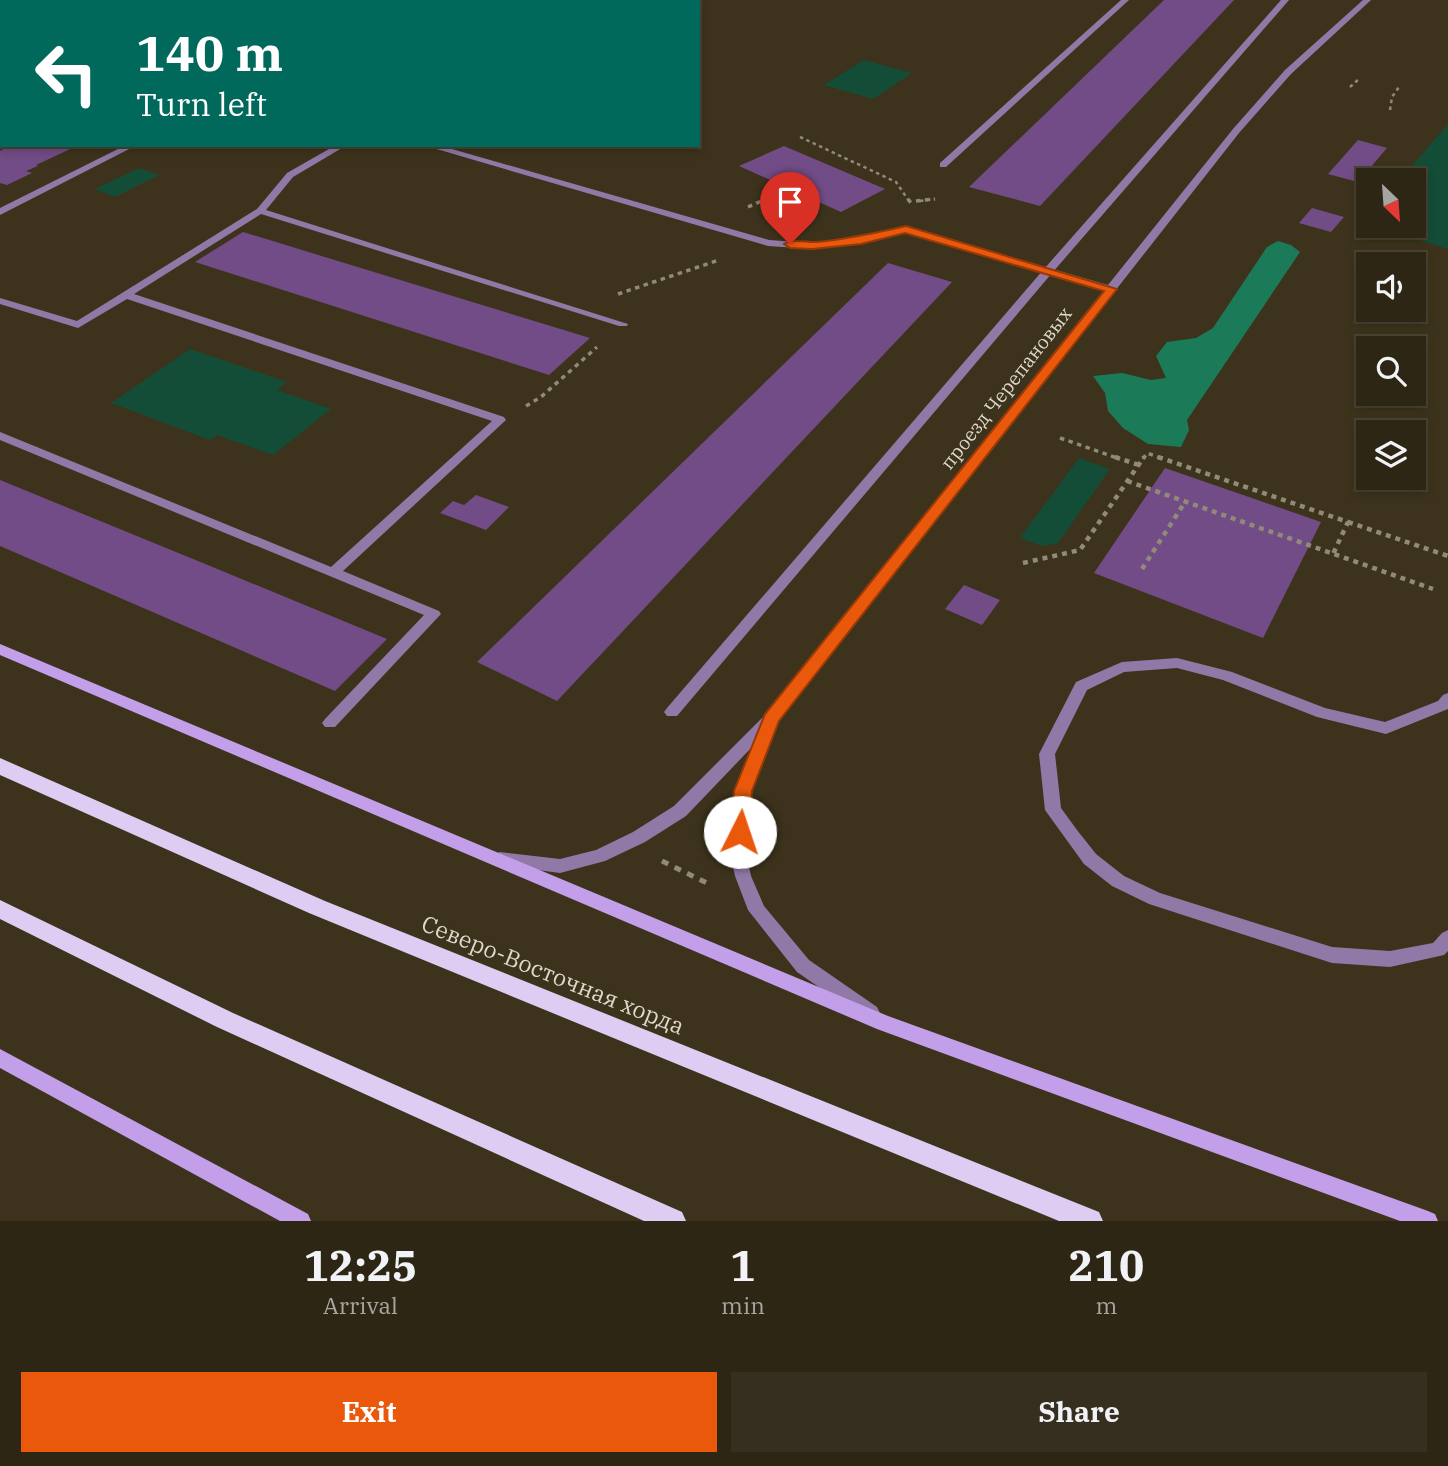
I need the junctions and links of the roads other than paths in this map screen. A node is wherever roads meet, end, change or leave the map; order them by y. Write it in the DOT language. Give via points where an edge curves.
graph roads {
  1 [pos="1125,0"];
  2 [pos="1284,0"];
  3 [pos="1367,0"];
  4 [pos="129,147"];
  5 [pos="339,147"];
  6 [pos="434,147"];
  7 [pos="943,165"];
  8 [pos="260,211"];
  9 [pos="0,212"];
  10 [pos="1048,271"];
  11 [pos="1111,289"];
  12 [pos="126,295"];
  13 [pos="0,302"];
  14 [pos="622,324"];
  15 [pos="0,436"];
  16 [pos="334,572"];
  17 [pos="0,649"];
  18 [pos="1448,699"];
  19 [pos="672,712"];
  20 [pos="771,718"];
  21 [pos="330,723"];
  22 [pos="0,766"];
  23 [pos="491,858"];
  24 [pos="0,909"];
  25 [pos="1448,938"];
  26 [pos="884,1023"];
  27 [pos="0,1058"];
  28 [pos="301,1221"];
  29 [pos="673,1221"];
  30 [pos="1090,1221"];
  31 [pos="1427,1221"];
  1 -- 7 [label="street"];
  2 -- 10 [label="street"];
  3 -- 11 [label="street, проезд Черепановых" via="1277,83"];
  4 -- 9 [label="street"];
  5 -- 8 [label="street" via="290,175"];
  6 -- 10 [label="street" via="768,243 861,241 906,230"];
  8 -- 12 [label="street"];
  8 -- 14 [label="street"];
  10 -- 11 [label="street"];
  10 -- 19 [label="street"];
  11 -- 20 [label="street, проезд Черепановых"];
  12 -- 13 [label="street" via="78,325"];
  12 -- 16 [label="street" via="500,420"];
  15 -- 16 [label="street"];
  16 -- 21 [label="street" via="434,614"];
  17 -- 23 [label="main road"];
  18 -- 25 [label="street" via="1386,728 1322,713 1227,676 1177,663 1122,667 1081,686 1047,754 1053,810 1071,835 1090,859 1118,881 1155,899 1332,955 1390,959 1438,950"];
  20 -- 23 [label="street, проезд Черепановых" via="680,811 639,837 599,856 560,866"];
  20 -- 26 [label="street, проезд Черепановых" via="743,791 738,853 743,876 758,910 803,965"];
  22 -- 30 [label="main road, Северо-Восточная хорда" via="317,907"];
  23 -- 26 [label="main road"];
  24 -- 29 [label="main road" via="225,1020"];
  26 -- 31 [label="main road"];
  27 -- 28 [label="main road"];
}
